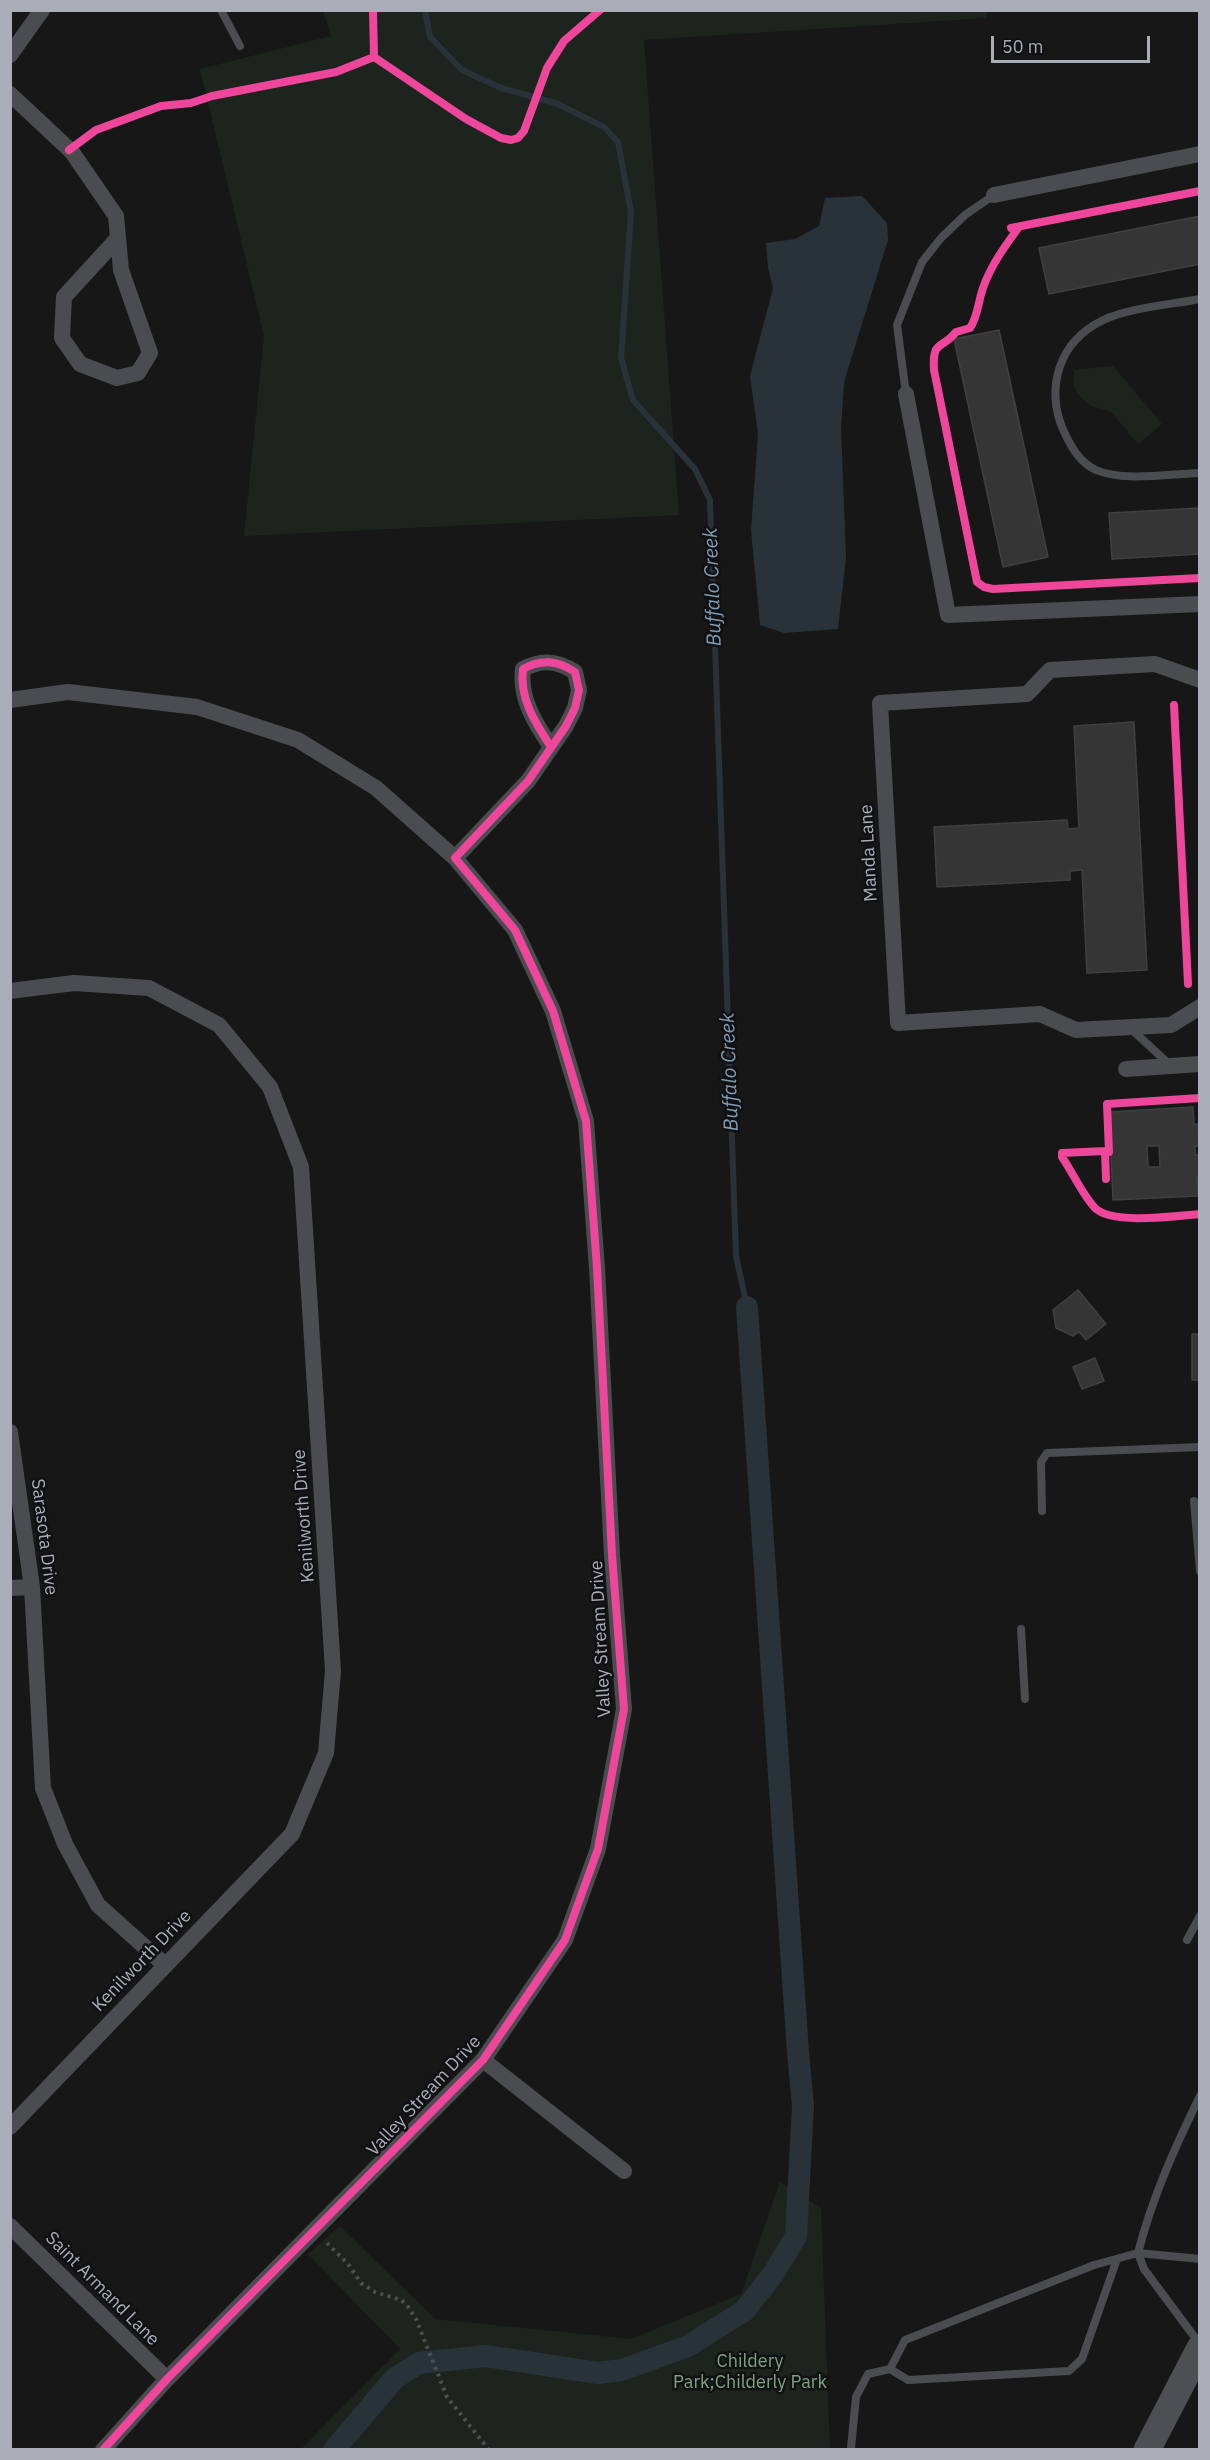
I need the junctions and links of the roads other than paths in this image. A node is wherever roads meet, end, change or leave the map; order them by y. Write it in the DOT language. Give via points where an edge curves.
graph roads {
  1 [pos="42,10"];
  2 [pos="221,10"];
  3 [pos="240,46"];
  4 [pos="10,55"];
  5 [pos="10,94"];
  6 [pos="1200,154"];
  7 [pos="994,195"];
  8 [pos="118,238"];
  9 [pos="1200,299"];
  10 [pos="906,394"];
  11 [pos="1200,473"];
  12 [pos="1200,604"];
  13 [pos="1200,680"];
  14 [pos="10,700"];
  15 [pos="551,747"];
  16 [pos="455,858"];
  17 [pos="10,991"];
  18 [pos="1200,1006"];
  19 [pos="1128,1027"];
  20 [pos="1200,1064"];
  21 [pos="1172,1066"];
  22 [pos="1126,1069"];
  23 [pos="10,1432"];
  24 [pos="1200,1447"];
  25 [pos="1194,1502"];
  26 [pos="1042,1511"];
  27 [pos="1200,1571"];
  28 [pos="32,1587"];
  29 [pos="10,1588"];
  30 [pos="1021,1629"];
  31 [pos="1025,1699"];
  32 [pos="1200,1916"];
  33 [pos="1187,1940"];
  34 [pos="165,1965"];
  35 [pos="483,2060"];
  36 [pos="1200,2096"];
  37 [pos="10,2127"];
  38 [pos="624,2171"];
  39 [pos="10,2226"];
  40 [pos="1138,2253"];
  41 [pos="1117,2259"];
  42 [pos="1200,2259"];
  43 [pos="1200,2346"];
  44 [pos="890,2369"];
  45 [pos="167,2379"];
  46 [pos="851,2448"];
  47 [pos="103,2450"];
  48 [pos="1147,2450"];
  1 -- 4 [label="street"];
  2 -- 3 [label="lane"];
  5 -- 8 [label="street" via="72,152 116,216"];
  6 -- 7 [label="street"];
  7 -- 10 [label="lane" via="965,215 922,262 897,325"];
  8 -- 8 [label="street" via="64,297 62,338 80,364 117,378 138,373 150,353 121,270"];
  9 -- 11 [label="lane" via="1122,314 1094,324 1062,357 1055,388 1062,429 1083,462 1095,470 1113,476"];
  10 -- 12 [label="street" via="948,615"];
  13 -- 19 [label="street, Manda Lane" via="1155,664 1050,670 1027,694 880,703 898,1023 1040,1014 1076,1030"];
  14 -- 16 [label="street, Valley Stream Drive" via="68,692 197,707 298,740 376,788"];
  15 -- 15 [label="street" via="576,708 579,690 575,672 566,666 539,662 523,669 522,681 528,707"];
  15 -- 16 [label="street" via="528,781"];
  16 -- 35 [label="street, Valley Stream Drive" via="515,930 553,1011 586,1121 624,1709 598,1850 565,1940"];
  17 -- 34 [label="street, Kenilworth Drive" via="74,983 149,988 219,1025 270,1087 301,1167 333,1671 326,1753 292,1834"];
  18 -- 19 [label="street, Manda Lane" via="1171,1025"];
  19 -- 21 [label="lane"];
  20 -- 21 [label="street"];
  21 -- 22 [label="street"];
  23 -- 28 [label="street, Sarasota Drive"];
  24 -- 26 [label="lane" via="1047,1454 1041,1462"];
  25 -- 27 [label="lane"];
  28 -- 29 [label="street"];
  28 -- 34 [label="street, Sarasota Drive" via="43,1788 66,1844 99,1905"];
  30 -- 31 [label="lane"];
  32 -- 33 [label="lane"];
  34 -- 37 [label="street, Kenilworth Drive"];
  35 -- 38 [label="street, Valley Stream Drive"];
  35 -- 45 [label="street, Valley Stream Drive"];
  36 -- 40 [label="lane" via="1147,2219"];
  39 -- 45 [label="street, Saint Armand Lane"];
  40 -- 41 [label="lane"];
  40 -- 42 [label="lane"];
  40 -- 43 [label="lane" via="1144,2269"];
  41 -- 44 [label="lane" via="905,2340"];
  41 -- 44 [label="lane" via="1082,2359 1069,2371 908,2380"];
  43 -- 48 [label="main road"];
  44 -- 46 [label="lane" via="868,2374 856,2397"];
  45 -- 47 [label="street, Valley Stream Drive"];
}
